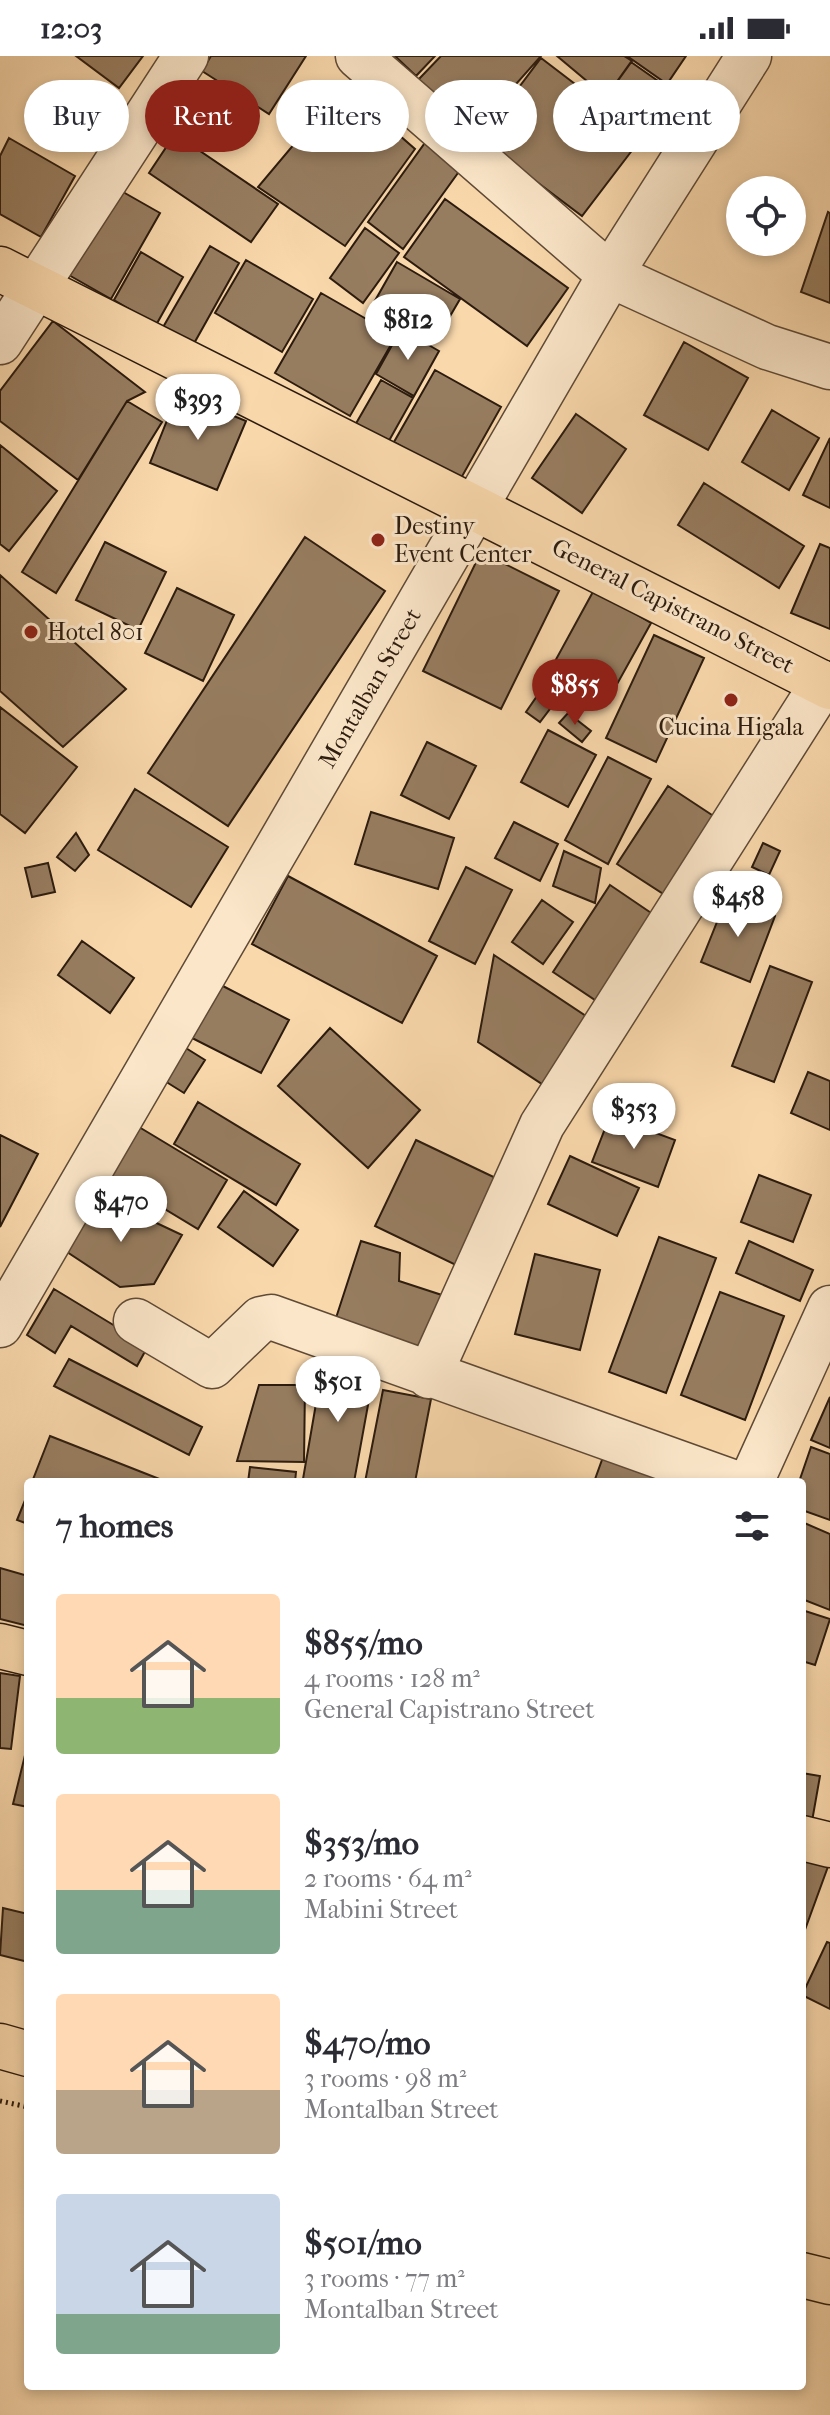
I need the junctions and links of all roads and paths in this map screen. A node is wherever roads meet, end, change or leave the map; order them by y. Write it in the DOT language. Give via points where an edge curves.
graph roads {
  1 [pos="186,56"];
  2 [pos="358,56"];
  3 [pos="749,56"];
  4 [pos="610,275"];
  5 [pos="19,279"];
  6 [pos="0,342"];
  7 [pos="830,367"];
  8 [pos="477,506"];
  9 [pos="826,685"];
  10 [pos="830,1308"];
  11 [pos="136,1321"];
  12 [pos="0,1325"];
  13 [pos="429,1376"];
  14 [pos="721,1478"];
  15 [pos="753,1478"];
  16 [pos="0,1646"];
  17 [pos="24,1652"];
  18 [pos="806,1839"];
  19 [pos="830,1845"];
  20 [pos="0,2046"];
  21 [pos="24,2053"];
  22 [pos="0,2101"];
  23 [pos="24,2106"];
  24 [pos="806,2276"];
  25 [pos="830,2282"];
  1 -- 5 [label="street"];
  2 -- 4 [label="street"];
  3 -- 4 [label="street, Montalban Street"];
  4 -- 7 [label="street" via="767,347"];
  4 -- 8 [label="street, Montalban Street"];
  5 -- 6 [label="street"];
  5 -- 8 [label="main road, General Capistrano Street"];
  8 -- 9 [label="main road, General Capistrano Street"];
  8 -- 12 [label="street, Montalban Street"];
  9 -- 13 [label="street" via="542,1125"];
  10 -- 15 [label="street"];
  11 -- 13 [label="street" via="212,1366 261,1319 271,1317"];
  13 -- 14 [label="street"];
  16 -- 17 [label="main road"];
  18 -- 19 [label="main road"];
  20 -- 21 [label="main road"];
  22 -- 23 [label="path"];
  24 -- 25 [label="main road"];
}
